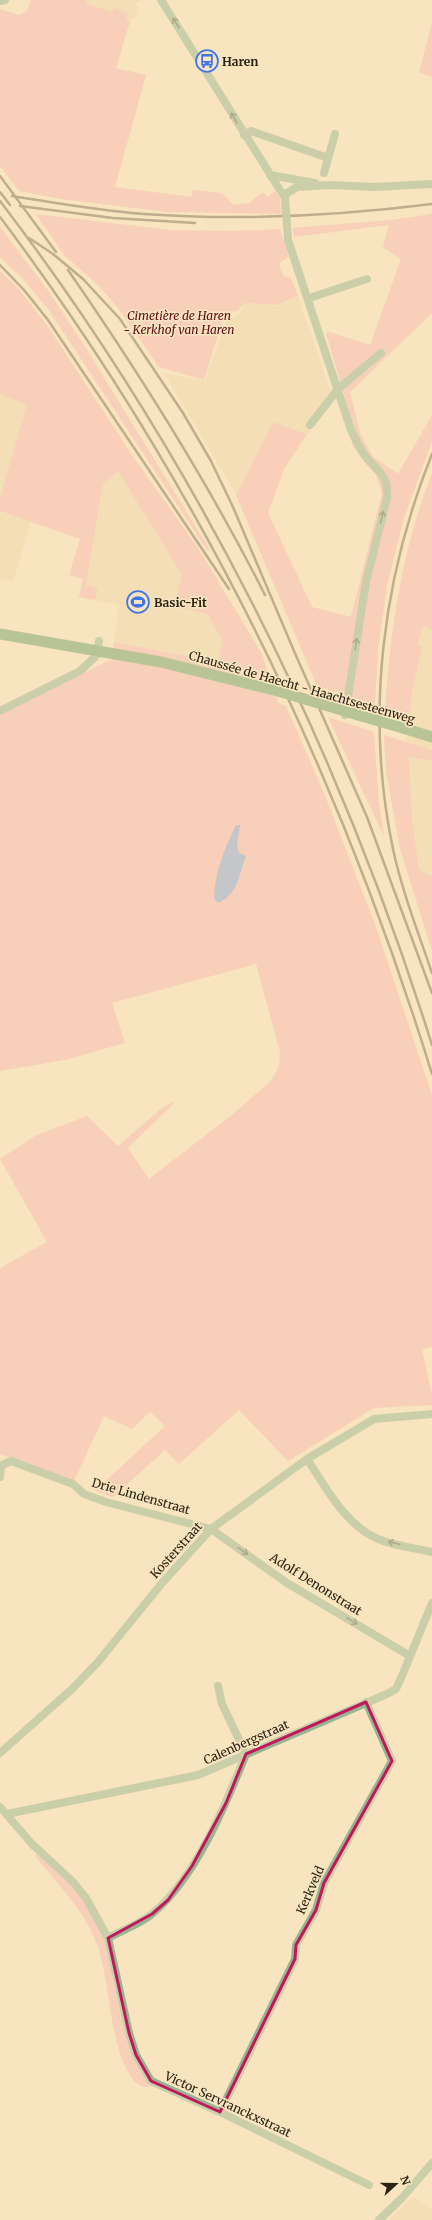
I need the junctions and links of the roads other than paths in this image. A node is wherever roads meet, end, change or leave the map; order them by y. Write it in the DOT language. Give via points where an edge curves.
graph roads {
  1 [pos="5,0"];
  2 [pos="161,0"];
  3 [pos="0,1"];
  4 [pos="335,134"];
  5 [pos="244,135"];
  6 [pos="328,158"];
  7 [pos="324,173"];
  8 [pos="270,175"];
  9 [pos="432,184"];
  10 [pos="330,185"];
  11 [pos="284,197"];
  12 [pos="367,279"];
  13 [pos="309,298"];
  14 [pos="381,353"];
  15 [pos="338,389"];
  16 [pos="310,425"];
  17 [pos="0,634"];
  18 [pos="98,646"];
  19 [pos="344,707"];
  20 [pos="0,711"];
  21 [pos="432,737"];
  22 [pos="432,1414"];
  23 [pos="307,1459"];
  24 [pos="0,1466"];
  25 [pos="0,1477"];
  26 [pos="211,1529"];
  27 [pos="432,1552"];
  28 [pos="432,1603"];
  29 [pos="410,1656"];
  30 [pos="218,1686"];
  31 [pos="366,1702"];
  32 [pos="0,1753"];
  33 [pos="246,1754"];
  34 [pos="0,1807"];
  35 [pos="7,1814"];
  36 [pos="108,1938"];
  37 [pos="220,2112"];
  38 [pos="432,2164"];
  39 [pos="369,2185"];
  40 [pos="379,2220"];
  1 -- 3 [label="street"];
  5 -- 2 [label="street, one-way"];
  4 -- 6 [label="street"];
  5 -- 6 [label="street" via="251,131"];
  5 -- 8 [label="street"];
  6 -- 7 [label="street"];
  8 -- 10 [label="street"];
  8 -- 11 [label="street"];
  9 -- 10 [label="street" via="374,188"];
  10 -- 11 [label="street" via="298,187"];
  11 -- 13 [label="street, bridge" via="288,240"];
  12 -- 13 [label="street"];
  13 -- 15 [label="street"];
  14 -- 15 [label="street"];
  15 -- 16 [label="street"];
  19 -- 15 [label="street, one-way" via="366,582 387,498 387,488 381,472 359,447"];
  17 -- 18 [label="main road, Chaussée de Haecht - Haachtsesteenweg"];
  18 -- 19 [label="main road, Chaussée de Haecht - Haachtsesteenweg, bridge"];
  18 -- 20 [label="street" via="96,656 80,671"];
  19 -- 21 [label="main road, Chaussée de Haecht - Haachtsesteenweg, bridge" via="358,715"];
  22 -- 23 [label="street, Kosterstraat" via="374,1419"];
  23 -- 26 [label="street, Kosterstraat"];
  27 -- 23 [label="street, one-way" via="378,1539 361,1529 346,1516"];
  24 -- 25 [label="street"];
  24 -- 26 [label="street, Drie Lindenstraat" via="11,1461 73,1484 84,1494 106,1502"];
  26 -- 29 [label="street, Adolf Denonstraat, one-way" via="287,1583"];
  26 -- 32 [label="street, Kosterstraat" via="162,1583 98,1662 72,1689"];
  28 -- 29 [label="street, Calenbergstraat"];
  29 -- 31 [label="street, Calenbergstraat" via="396,1689"];
  30 -- 33 [label="street" via="222,1704"];
  31 -- 33 [label="street, Calenbergstraat"];
  31 -- 37 [label="street, Kerkveld" via="392,1761 324,1883 316,1910 296,1945 295,1959"];
  33 -- 35 [label="street, Calenbergstraat" via="198,1775"];
  33 -- 36 [label="street" via="226,1803 168,1900 152,1914"];
  34 -- 35 [label="street, Victor Servranckxstraat"];
  35 -- 36 [label="street, Victor Servranckxstraat" via="32,1844 73,1882 86,1898"];
  36 -- 37 [label="street, Victor Servranckxstraat" via="129,2033 136,2055 151,2081"];
  37 -- 39 [label="street, Victor Servranckxstraat"];
  38 -- 40 [label="street"];
}
